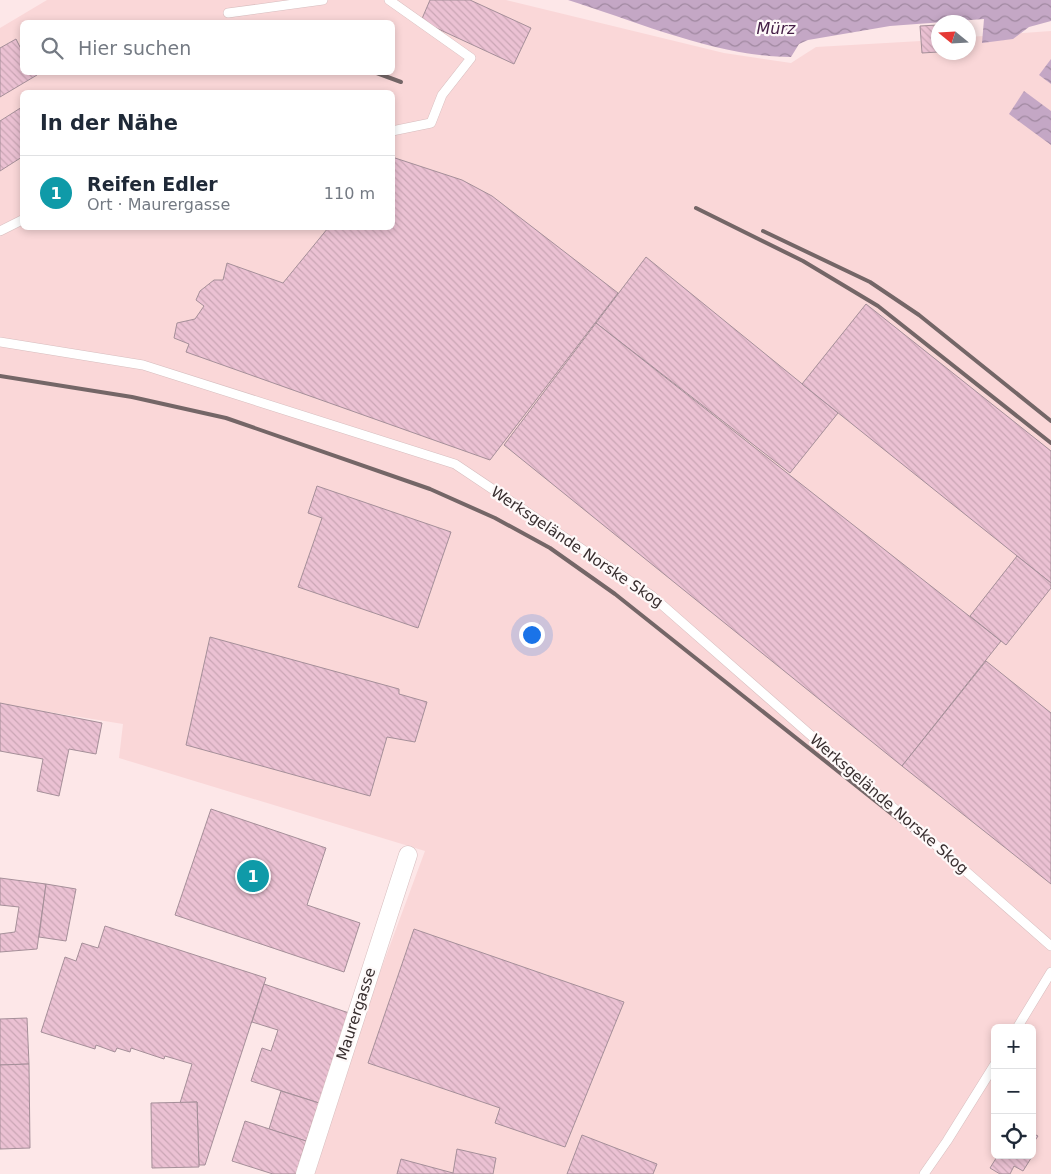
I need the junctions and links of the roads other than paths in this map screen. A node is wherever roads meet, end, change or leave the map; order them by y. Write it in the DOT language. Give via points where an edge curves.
graph roads {
  1 [pos="323,0"];
  2 [pos="389,0"];
  3 [pos="228,13"];
  4 [pos="395,130"];
  5 [pos="20,221"];
  6 [pos="0,231"];
  7 [pos="0,342"];
  8 [pos="408,855"];
  9 [pos="1051,946"];
  10 [pos="1051,972"];
  11 [pos="1019,1024"];
  12 [pos="992,1069"];
  13 [pos="305,1174"];
  14 [pos="924,1174"];
  1 -- 3 [label="lane"];
  2 -- 4 [label="lane" via="471,58 442,95 431,122"];
  5 -- 6 [label="lane"];
  7 -- 9 [label="lane, Werksgelände Norske Skog" via="143,365 455,464 652,596"];
  8 -- 13 [label="street, Maurergasse"];
  10 -- 11 [label="lane"];
  12 -- 14 [label="lane"];
}
